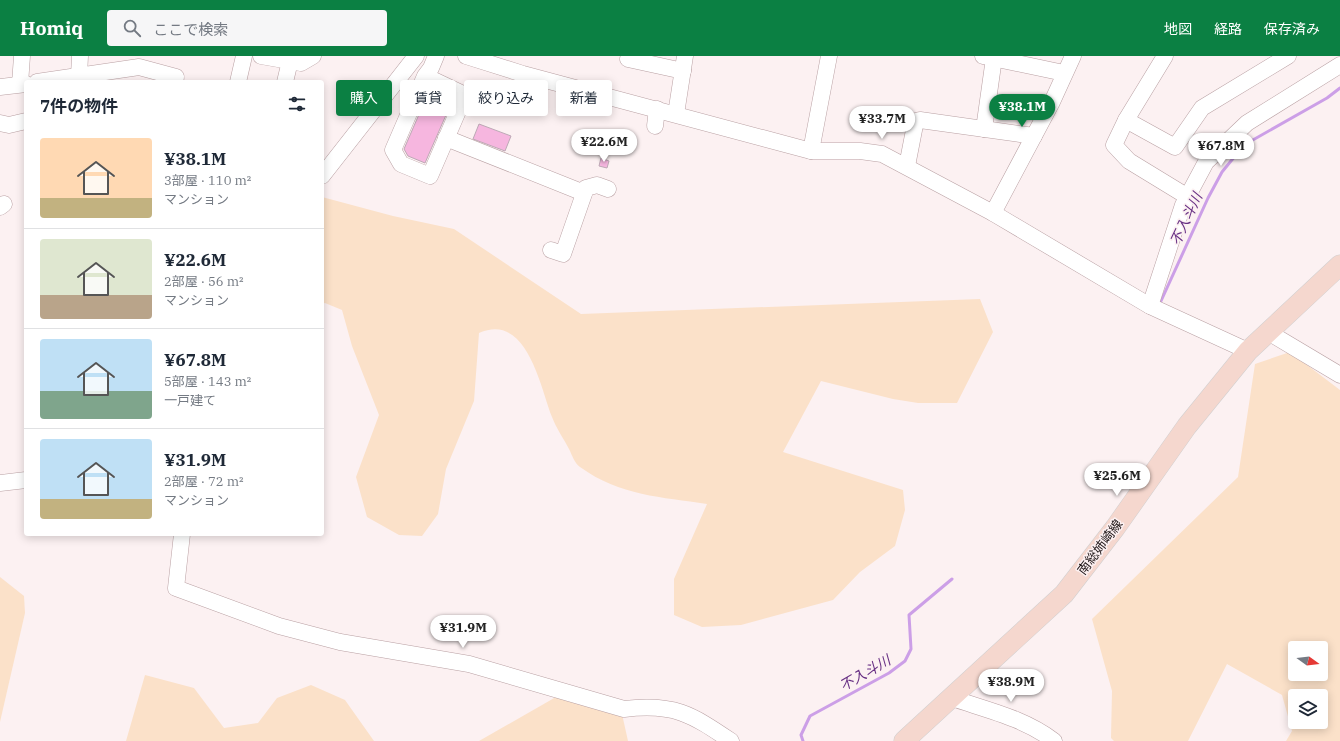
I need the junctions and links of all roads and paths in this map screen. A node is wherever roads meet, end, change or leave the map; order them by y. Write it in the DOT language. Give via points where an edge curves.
graph roads {
  1 [pos="22,56"];
  2 [pos="80,56"];
  3 [pos="244,56"];
  4 [pos="261,56"];
  5 [pos="416,56"];
  6 [pos="436,56"];
  7 [pos="466,56"];
  8 [pos="629,56"];
  9 [pos="829,56"];
  10 [pos="1073,56"];
  11 [pos="1165,56"];
  12 [pos="1288,56"];
  13 [pos="988,57"];
  14 [pos="302,59"];
  15 [pos="140,62"];
  16 [pos="684,63"];
  17 [pos="1340,65"];
  18 [pos="1064,73"];
  19 [pos="79,76"];
  20 [pos="425,76"];
  21 [pos="51,80"];
  22 [pos="175,80"];
  23 [pos="238,80"];
  24 [pos="286,80"];
  25 [pos="23,84"];
  26 [pos="0,87"];
  27 [pos="657,109"];
  28 [pos="676,114"];
  29 [pos="1126,120"];
  30 [pos="24,121"];
  31 [pos="0,123"];
  32 [pos="655,126"];
  33 [pos="984,129"];
  34 [pos="1034,136"];
  35 [pos="446,138"];
  36 [pos="811,150"];
  37 [pos="907,166"];
  38 [pos="324,173"];
  39 [pos="1188,197"];
  40 [pos="993,213"];
  41 [pos="551,250"];
  42 [pos="1340,265"];
  43 [pos="1150,306"];
  44 [pos="1268,332"];
  45 [pos="1248,351"];
  46 [pos="1340,374"];
  47 [pos="24,480"];
  48 [pos="0,483"];
  49 [pos="182,536"];
  50 [pos="952,698"];
  51 [pos="731,741"];
  52 [pos="904,741"];
  53 [pos="1054,741"];
  1 -- 25 [label="street"];
  2 -- 19 [label="street"];
  3 -- 23 [label="street"];
  4 -- 14 [label="street"];
  5 -- 38 [label="street"];
  6 -- 20 [label="street"];
  7 -- 27 [label="street" via="522,74"];
  8 -- 16 [label="street" via="628,59"];
  9 -- 36 [label="street"];
  10 -- 18 [label="street"];
  11 -- 29 [label="street"];
  12 -- 29 [label="street" via="1202,108 1176,147"];
  13 -- 18 [label="street"];
  13 -- 33 [label="street"];
  14 -- 24 [label="street"];
  15 -- 19 [label="street"];
  15 -- 22 [label="street" via="176,77"];
  16 -- 28 [label="street"];
  17 -- 39 [label="street" via="1247,123 1206,162"];
  18 -- 34 [label="street"];
  19 -- 21 [label="street"];
  20 -- 35 [label="street" via="465,95"];
  20 -- 35 [label="street" via="393,150 401,164 430,176"];
  25 -- 26 [label="street"];
  27 -- 28 [label="street"];
  27 -- 32 [label="street"];
  28 -- 36 [label="street"];
  29 -- 39 [label="street" via="1114,145 1130,161"];
  30 -- 31 [label="street" via="9,125"];
  33 -- 34 [label="street"];
  33 -- 37 [label="street" via="916,121"];
  34 -- 40 [label="street"];
  35 -- 41 [label="street" via="597,186 562,254"];
  36 -- 37 [label="street" via="882,154"];
  37 -- 40 [label="street"];
  39 -- 43 [label="street"];
  40 -- 43 [label="street"];
  42 -- 44 [label="main road, 南総姉崎線"];
  43 -- 45 [label="street"];
  44 -- 45 [label="main road, 南総姉崎線"];
  44 -- 46 [label="street"];
  45 -- 50 [label="main road, 南総姉崎線" via="1187,426 1115,528 1064,594"];
  47 -- 48 [label="street"];
  49 -- 51 [label="street" via="176,588 279,626 340,642 468,664 624,709 643,706 673,709 706,724"];
  50 -- 52 [label="main road, 南総姉崎線"];
  50 -- 53 [label="street" via="1013,718 1039,730"];
}
